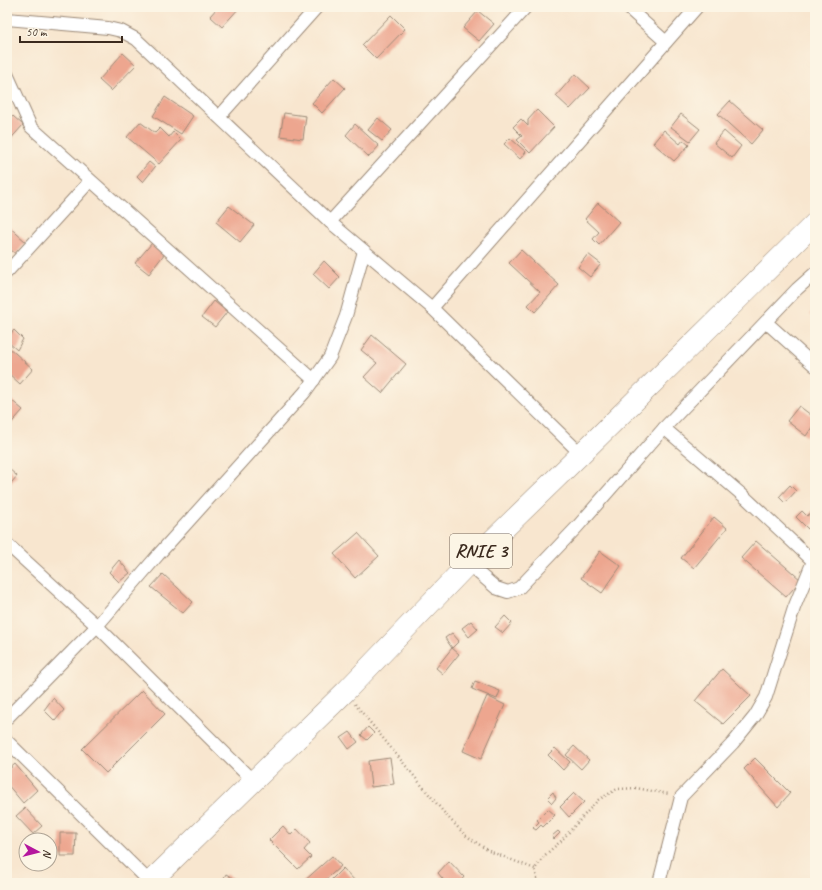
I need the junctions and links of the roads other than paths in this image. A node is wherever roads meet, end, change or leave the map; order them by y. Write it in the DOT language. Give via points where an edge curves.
graph roads {
  1 [pos="317,7"];
  2 [pos="526,7"];
  3 [pos="627,7"];
  4 [pos="697,7"];
  5 [pos="7,19"];
  6 [pos="666,42"];
  7 [pos="7,74"];
  8 [pos="219,117"];
  9 [pos="90,181"];
  10 [pos="330,222"];
  11 [pos="815,223"];
  12 [pos="364,251"];
  13 [pos="7,272"];
  14 [pos="815,273"];
  15 [pos="432,308"];
  16 [pos="766,322"];
  17 [pos="815,366"];
  18 [pos="314,380"];
  19 [pos="664,428"];
  20 [pos="581,454"];
  21 [pos="7,544"];
  22 [pos="814,562"];
  23 [pos="468,564"];
  24 [pos="98,626"];
  25 [pos="7,718"];
  26 [pos="7,741"];
  27 [pos="253,781"];
  28 [pos="149,883"];
  29 [pos="659,883"];
  1 -- 8 [label="street"];
  2 -- 10 [label="street"];
  3 -- 6 [label="street"];
  4 -- 6 [label="street"];
  5 -- 8 [label="street" via="121,31 136,39"];
  6 -- 15 [label="street"];
  7 -- 9 [label="street" via="31,127"];
  8 -- 10 [label="street"];
  9 -- 13 [label="street"];
  9 -- 18 [label="street"];
  10 -- 12 [label="street"];
  11 -- 20 [label="highway, RNIE 3"];
  12 -- 15 [label="street"];
  12 -- 18 [label="street" via="346,316 330,357"];
  14 -- 16 [label="street"];
  15 -- 20 [label="street"];
  16 -- 17 [label="street"];
  16 -- 19 [label="street"];
  18 -- 24 [label="street"];
  19 -- 22 [label="street" via="747,499"];
  19 -- 23 [label="street" via="577,527 519,588 508,592 496,588"];
  20 -- 23 [label="highway, RNIE 3"];
  21 -- 24 [label="street"];
  22 -- 29 [label="street" via="794,608 766,697 733,743 681,797"];
  23 -- 27 [label="highway, RNIE 3" via="345,692"];
  24 -- 25 [label="street"];
  24 -- 27 [label="street"];
  26 -- 28 [label="street"];
  27 -- 28 [label="highway, RNIE 3"];
}
